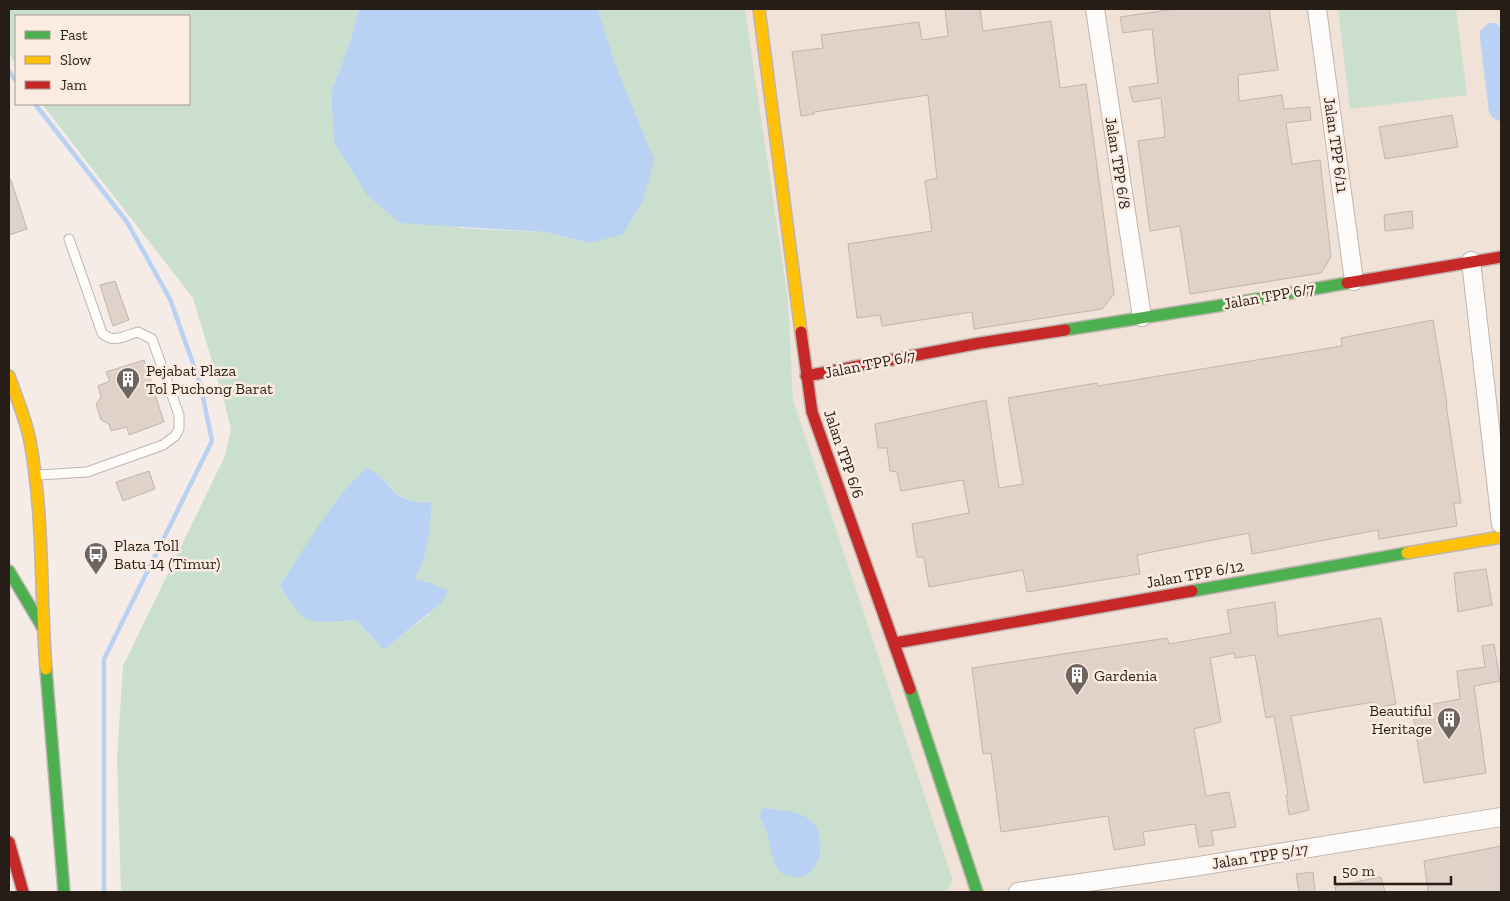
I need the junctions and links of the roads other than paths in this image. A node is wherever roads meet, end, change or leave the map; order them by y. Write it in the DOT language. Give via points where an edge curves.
graph roads {
  1 [pos="759,9"];
  2 [pos="1095,9"];
  3 [pos="1317,9"];
  4 [pos="69,239"];
  5 [pos="1501,257"];
  6 [pos="1471,260"];
  7 [pos="1354,281"];
  8 [pos="1142,318"];
  9 [pos="9,376"];
  10 [pos="806,376"];
  11 [pos="35,475"];
  12 [pos="1501,524"];
  13 [pos="1501,537"];
  14 [pos="9,571"];
  15 [pos="43,628"];
  16 [pos="895,643"];
  17 [pos="1501,817"];
  18 [pos="9,842"];
  19 [pos="23,892"];
  20 [pos="64,892"];
  21 [pos="977,892"];
  22 [pos="1018,892"];
  1 -- 10 [label="main road, Jalan TPP 6/6"];
  2 -- 8 [label="street, Jalan TPP 6/8"];
  3 -- 7 [label="street, Jalan TPP 6/11"];
  4 -- 11 [label="lane" via="102,333 115,339 138,332 152,338 180,422 175,436 164,445 87,472"];
  5 -- 6 [label="main road, Jalan TPP 6/7"];
  6 -- 7 [label="main road, Jalan TPP 6/7"];
  6 -- 12 [label="street"];
  7 -- 8 [label="main road, Jalan TPP 6/7"];
  8 -- 10 [label="main road, Jalan TPP 6/7" via="980,343"];
  9 -- 11 [label="main road" via="30,439"];
  10 -- 16 [label="main road, Jalan TPP 6/6" via="812,412"];
  11 -- 15 [label="main road"];
  13 -- 16 [label="main road, Jalan TPP 6/12"];
  14 -- 15 [label="main road"];
  15 -- 20 [label="main road"];
  16 -- 21 [label="main road, Jalan TPP 6/6"];
  17 -- 22 [label="street, Jalan TPP 5/17"];
  18 -- 19 [label="main road"];
}
